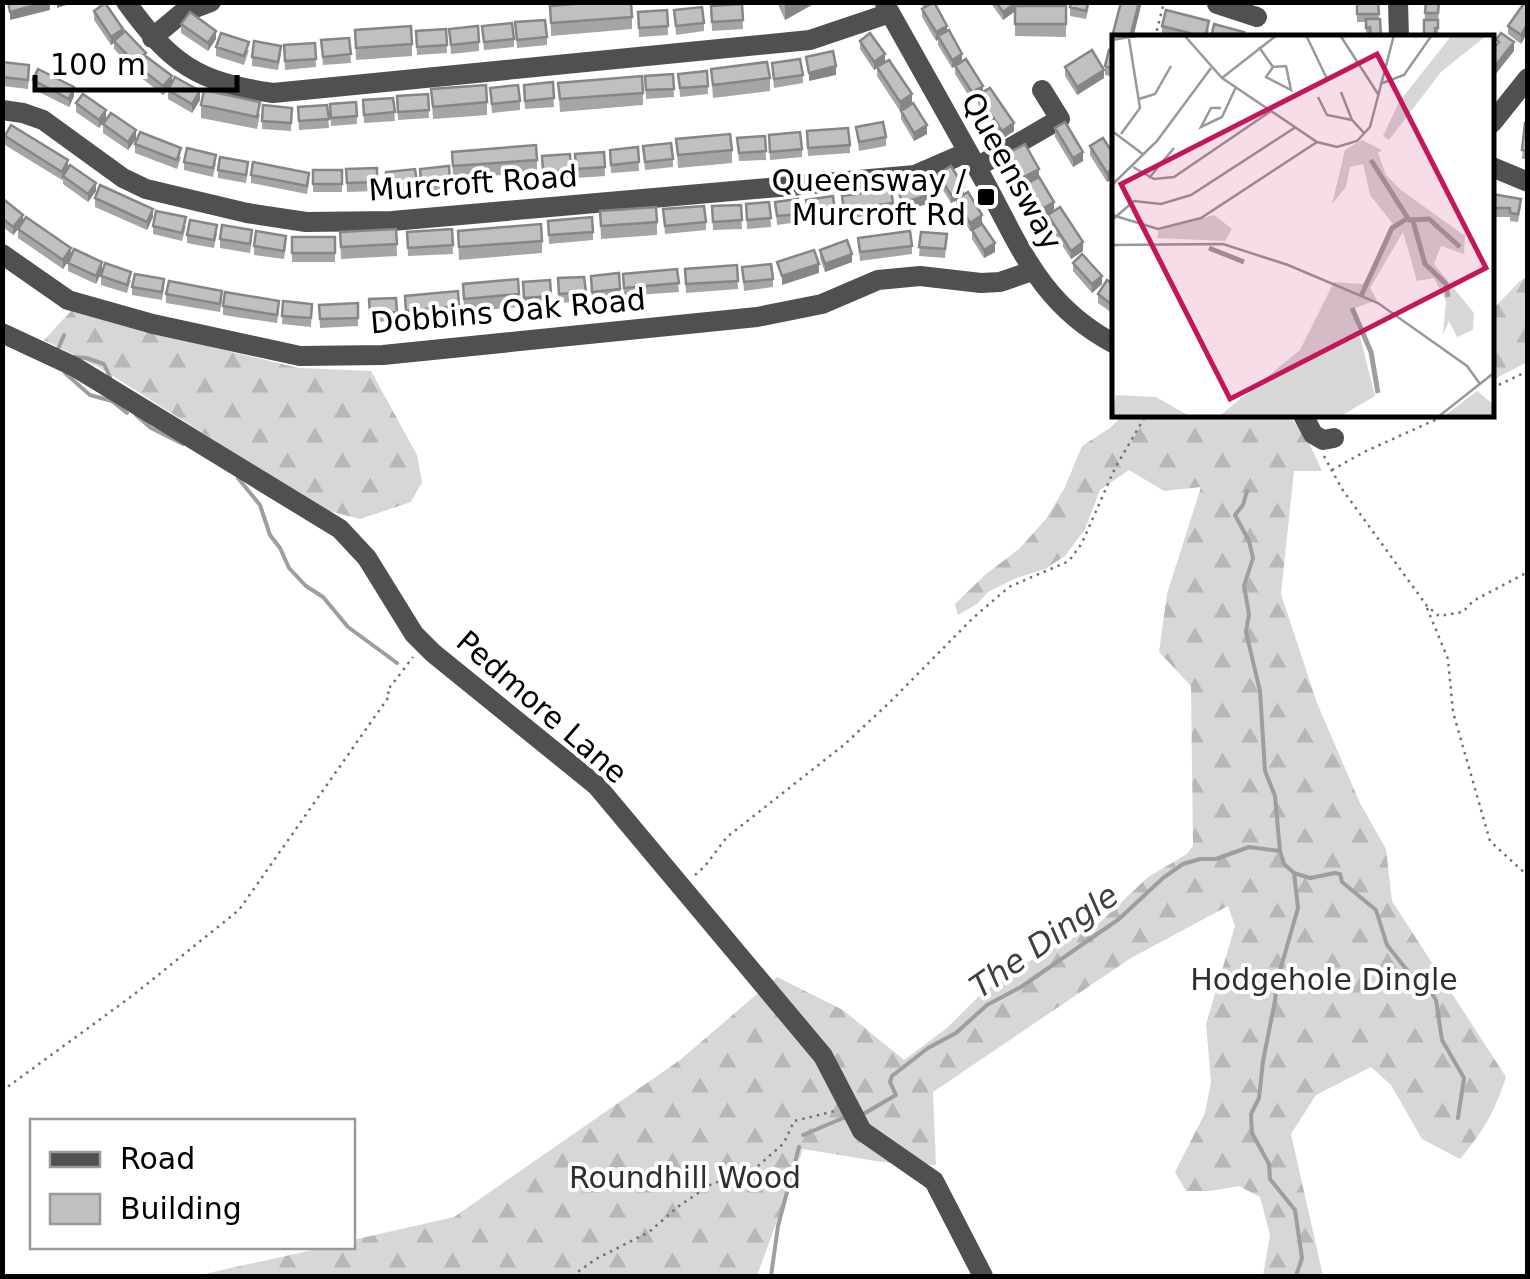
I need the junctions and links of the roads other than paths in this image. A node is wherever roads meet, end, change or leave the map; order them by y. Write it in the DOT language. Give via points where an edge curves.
graph roads {
  1 [pos="126,2"];
  2 [pos="211,2"];
  3 [pos="1398,2"];
  4 [pos="1230,5"];
  5 [pos="887,8"];
  6 [pos="1258,17"];
  7 [pos="1399,35"];
  8 [pos="152,38"];
  9 [pos="1528,78"];
  10 [pos="1042,90"];
  11 [pos="2,110"];
  12 [pos="1495,119"];
  13 [pos="972,159"];
  14 [pos="1495,168"];
  15 [pos="1528,182"];
  16 [pos="2,254"];
  17 [pos="1032,271"];
  18 [pos="2,334"];
  19 [pos="1112,342"];
  20 [pos="1305,418"];
  21 [pos="1329,439"];
  22 [pos="983,1276"];
  1 -- 8 [label="street"];
  2 -- 8 [label="street" via="182,13"];
  3 -- 7 [label="street"];
  4 -- 6 [label="street"];
  5 -- 8 [label="street" via="810,40 273,93 219,83"];
  5 -- 13 [label="street, Queensway"];
  9 -- 12 [label="street"];
  10 -- 13 [label="street, Murcroft Road" via="1060,119"];
  11 -- 13 [label="street, Murcroft Road" via="43,120 146,190 306,222 392,221 916,174"];
  13 -- 17 [label="street, Queensway"];
  14 -- 15 [label="street"];
  16 -- 17 [label="street, Dobbins Oak Road" via="68,300 300,356 383,356 757,317 822,304 878,280 920,276 980,284"];
  17 -- 19 [label="street, Queensway" via="1068,314"];
  18 -- 22 [label="street, Pedmore Lane" via="75,366 340,529 423,644 597,786 823,1056 862,1132 934,1181"];
  20 -- 21 [label="street" via="1313,434"];
}
